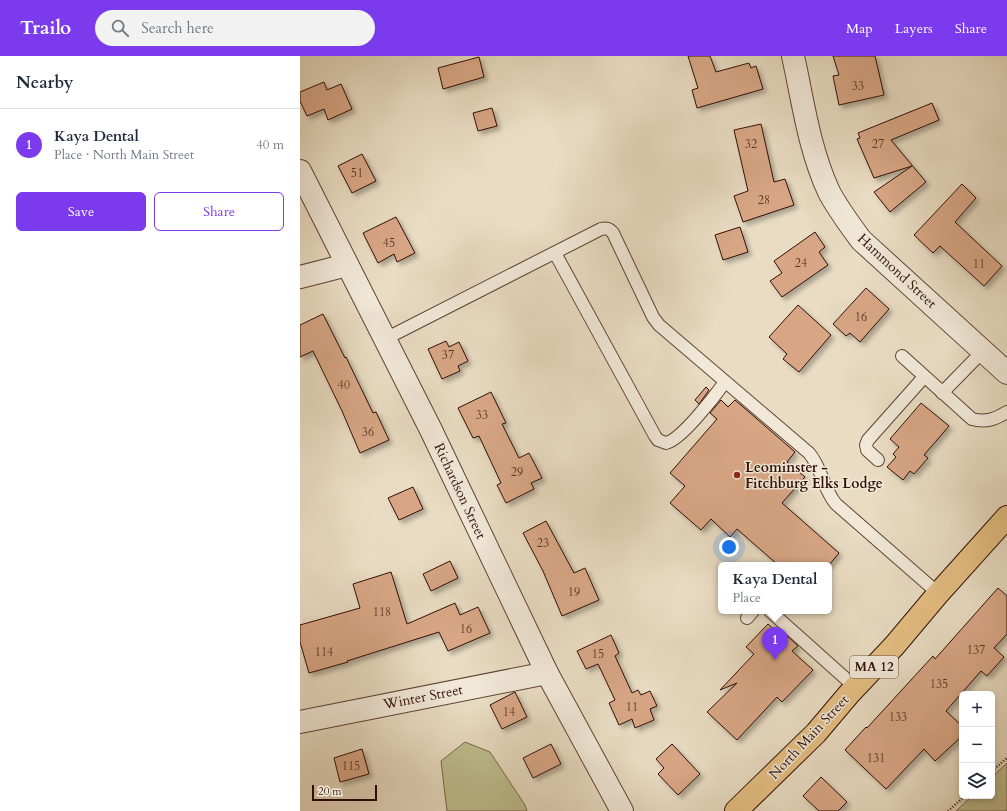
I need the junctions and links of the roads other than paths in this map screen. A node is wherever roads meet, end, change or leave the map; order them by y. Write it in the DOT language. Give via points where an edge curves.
graph roads {
  1 [pos="793,56"];
  2 [pos="300,171"];
  3 [pos="555,253"];
  4 [pos="347,265"];
  5 [pos="300,277"];
  6 [pos="384,339"];
  7 [pos="983,351"];
  8 [pos="902,356"];
  9 [pos="1007,373"];
  10 [pos="924,377"];
  11 [pos="725,382"];
  12 [pos="942,393"];
  13 [pos="1007,412"];
  14 [pos="878,460"];
  15 [pos="1007,517"];
  16 [pos="939,594"];
  17 [pos="773,614"];
  18 [pos="547,673"];
  19 [pos="856,687"];
  20 [pos="300,722"];
  21 [pos="622,811"];
  22 [pos="736,811"];
  1 -- 7 [label="street, Hammond Street" via="814,152 830,192 846,220 861,240"];
  2 -- 4 [label="street, Richardson Street"];
  3 -- 6 [label="lane"];
  3 -- 11 [label="lane" via="601,229 609,229 653,317 665,331"];
  3 -- 11 [label="lane" via="658,440 666,443 674,440"];
  4 -- 5 [label="street"];
  4 -- 6 [label="street, Richardson Street"];
  6 -- 18 [label="street, Richardson Street" via="431,430"];
  7 -- 9 [label="street, Hammond Street"];
  7 -- 12 [label="lane"];
  8 -- 10 [label="lane"];
  10 -- 12 [label="lane"];
  10 -- 14 [label="lane" via="868,440 867,450"];
  11 -- 16 [label="lane" via="809,453 815,460 832,499 842,510"];
  12 -- 13 [label="lane" via="972,419 993,420"];
  15 -- 16 [label="main road, North Main Street / MA 12"];
  16 -- 19 [label="main road, North Main Street / MA 12"];
  17 -- 19 [label="lane"];
  18 -- 20 [label="street, Winter Street"];
  18 -- 21 [label="street, Richardson Street"];
  19 -- 22 [label="main road, North Main Street / MA 12" via="816,732"];
}
